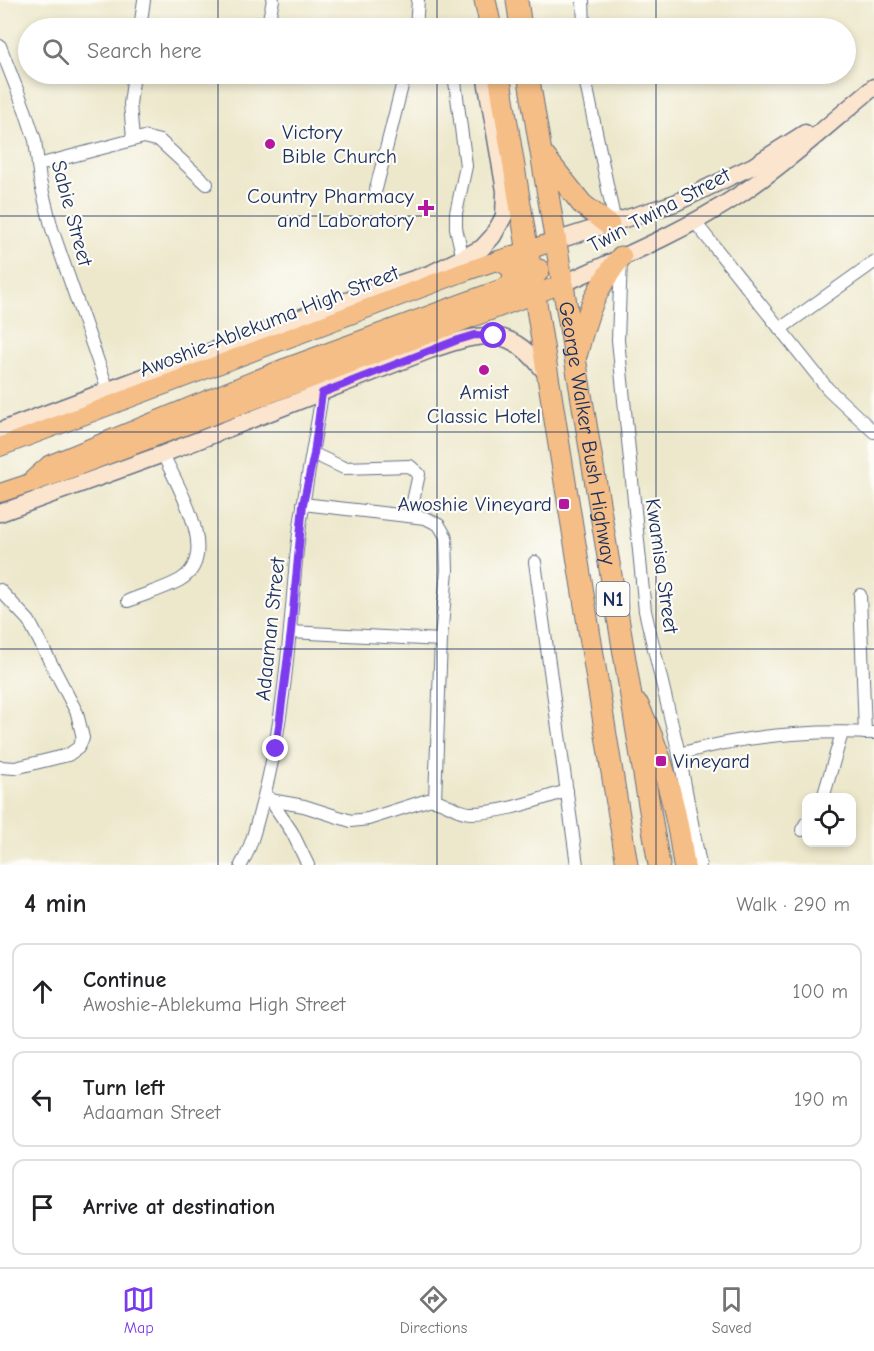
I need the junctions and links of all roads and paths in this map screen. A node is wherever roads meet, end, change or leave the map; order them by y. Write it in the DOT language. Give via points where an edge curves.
graph roads {
  1 [pos="144,0"];
  2 [pos="273,0"];
  3 [pos="418,0"];
  4 [pos="517,0"];
  5 [pos="584,1"];
  6 [pos="141,18"];
  7 [pos="269,18"];
  8 [pos="417,18"];
  9 [pos="520,18"];
  10 [pos="584,18"];
  11 [pos="0,46"];
  12 [pos="133,84"];
  13 [pos="402,84"];
  14 [pos="455,84"];
  15 [pos="487,84"];
  16 [pos="501,84"];
  17 [pos="530,84"];
  18 [pos="586,84"];
  19 [pos="874,87"];
  20 [pos="857,101"];
  21 [pos="133,139"];
  22 [pos="541,152"];
  23 [pos="38,165"];
  24 [pos="207,184"];
  25 [pos="376,189"];
  26 [pos="694,221"];
  27 [pos="612,224"];
  28 [pos="555,241"];
  29 [pos="527,250"];
  30 [pos="621,257"];
  31 [pos="463,259"];
  32 [pos="500,261"];
  33 [pos="874,262"];
  34 [pos="562,284"];
  35 [pos="533,287"];
  36 [pos="508,288"];
  37 [pos="341,310"];
  38 [pos="780,329"];
  39 [pos="575,363"];
  40 [pos="550,378"];
  41 [pos="108,390"];
  42 [pos="322,393"];
  43 [pos="0,430"];
  44 [pos="874,432"];
  45 [pos="0,447"];
  46 [pos="163,454"];
  47 [pos="314,454"];
  48 [pos="33,481"];
  49 [pos="0,493"];
  50 [pos="303,504"];
  51 [pos="0,513"];
  52 [pos="410,515"];
  53 [pos="534,562"];
  54 [pos="0,590"];
  55 [pos="860,595"];
  56 [pos="128,601"];
  57 [pos="291,632"];
  58 [pos="441,640"];
  59 [pos="626,682"];
  60 [pos="842,733"];
  61 [pos="870,733"];
  62 [pos="680,754"];
  63 [pos="0,767"];
  64 [pos="567,791"];
  65 [pos="824,793"];
  66 [pos="268,796"];
  67 [pos="435,799"];
  68 [pos="241,865"];
  69 [pos="308,865"];
  70 [pos="578,865"];
  71 [pos="627,865"];
  72 [pos="659,865"];
  73 [pos="684,865"];
  74 [pos="700,865"];
  1 -- 6 [label="street"];
  2 -- 7 [label="street"];
  3 -- 8 [label="street"];
  4 -- 9 [label="highway"];
  5 -- 10 [label="street"];
  11 -- 23 [label="street, Sabie Street" via="35,140"];
  12 -- 21 [label="street"];
  13 -- 25 [label="street"];
  14 -- 31 [label="street" via="466,165 456,213"];
  15 -- 31 [label="street, Awoshie-Ablekuma High Street" via="505,191 504,216 482,248"];
  16 -- 29 [label="highway, George Walker Bush Highway / N1"];
  17 -- 22 [label="highway, George Walker Bush Highway / N1"];
  18 -- 27 [label="street"];
  19 -- 20 [label="street, Twin Twina Street"];
  20 -- 26 [label="street, Twin Twina Street" via="782,165"];
  20 -- 27 [label="street, Twin Twina Street" via="753,166 675,203"];
  21 -- 23 [label="street"];
  21 -- 24 [label="street" via="160,141"];
  22 -- 27 [label="highway" via="582,204"];
  22 -- 28 [label="highway, George Walker Bush Highway / N1"];
  23 -- 41 [label="street, Sabie Street" via="52,229"];
  26 -- 30 [label="street, Twin Twina Street"];
  26 -- 38 [label="street"];
  27 -- 28 [label="street, Twin Twina Street"];
  28 -- 29 [label="main road, Awoshie-Ablekuma High Street"];
  28 -- 34 [label="highway, George Walker Bush Highway / N1"];
  28 -- 35 [label="highway"];
  29 -- 32 [label="main road, Awoshie-Ablekuma High Street"];
  29 -- 35 [label="highway, George Walker Bush Highway / N1"];
  30 -- 34 [label="street, Twin Twina Street"];
  30 -- 39 [label="highway" via="602,280 591,303"];
  30 -- 62 [label="street, Kwamisa Street" via="618,340 645,611"];
  31 -- 37 [label="street, Awoshie-Ablekuma High Street"];
  32 -- 36 [label="highway" via="514,270"];
  32 -- 37 [label="main road, Awoshie-Ablekuma High Street"];
  33 -- 38 [label="street"];
  34 -- 35 [label="main road"];
  34 -- 39 [label="highway, George Walker Bush Highway / N1"];
  35 -- 36 [label="highway"];
  35 -- 40 [label="highway, George Walker Bush Highway / N1"];
  35 -- 48 [label="main road"];
  36 -- 48 [label="highway" via="174,414 50,466"];
  37 -- 41 [label="street, Awoshie-Ablekuma High Street"];
  37 -- 45 [label="main road, Awoshie-Ablekuma High Street"];
  38 -- 44 [label="street" via="828,389"];
  39 -- 59 [label="highway, George Walker Bush Highway / N1"];
  40 -- 42 [label="street, George Walker Bush Highway" via="512,340 475,335"];
  40 -- 71 [label="highway, George Walker Bush Highway / N1"];
  41 -- 43 [label="street, Awoshie-Ablekuma High Street"];
  42 -- 46 [label="street"];
  42 -- 47 [label="street, Adaaman Street"];
  46 -- 51 [label="street"];
  46 -- 56 [label="street" via="193,524 200,553 182,579"];
  47 -- 50 [label="street, Adaaman Street"];
  47 -- 52 [label="street" via="344,468 416,469 419,474"];
  48 -- 49 [label="main road"];
  50 -- 52 [label="street"];
  50 -- 57 [label="street, Adaaman Street"];
  52 -- 58 [label="street" via="440,525 446,537"];
  53 -- 64 [label="street"];
  54 -- 63 [label="street" via="29,621 77,713 83,738 68,755 15,768"];
  55 -- 61 [label="street"];
  57 -- 58 [label="street"];
  57 -- 66 [label="street, Adaaman Street"];
  58 -- 67 [label="street"];
  59 -- 72 [label="highway, George Walker Bush Highway / N1"];
  59 -- 73 [label="highway" via="653,737"];
  60 -- 61 [label="street"];
  60 -- 62 [label="street" via="721,742"];
  60 -- 65 [label="street"];
  62 -- 74 [label="street, Kwamisa Street"];
  64 -- 67 [label="street" via="498,810 469,813"];
  64 -- 70 [label="street"];
  66 -- 67 [label="street" via="351,821"];
  66 -- 68 [label="street, Adaaman Street"];
  66 -- 69 [label="street"];
}
